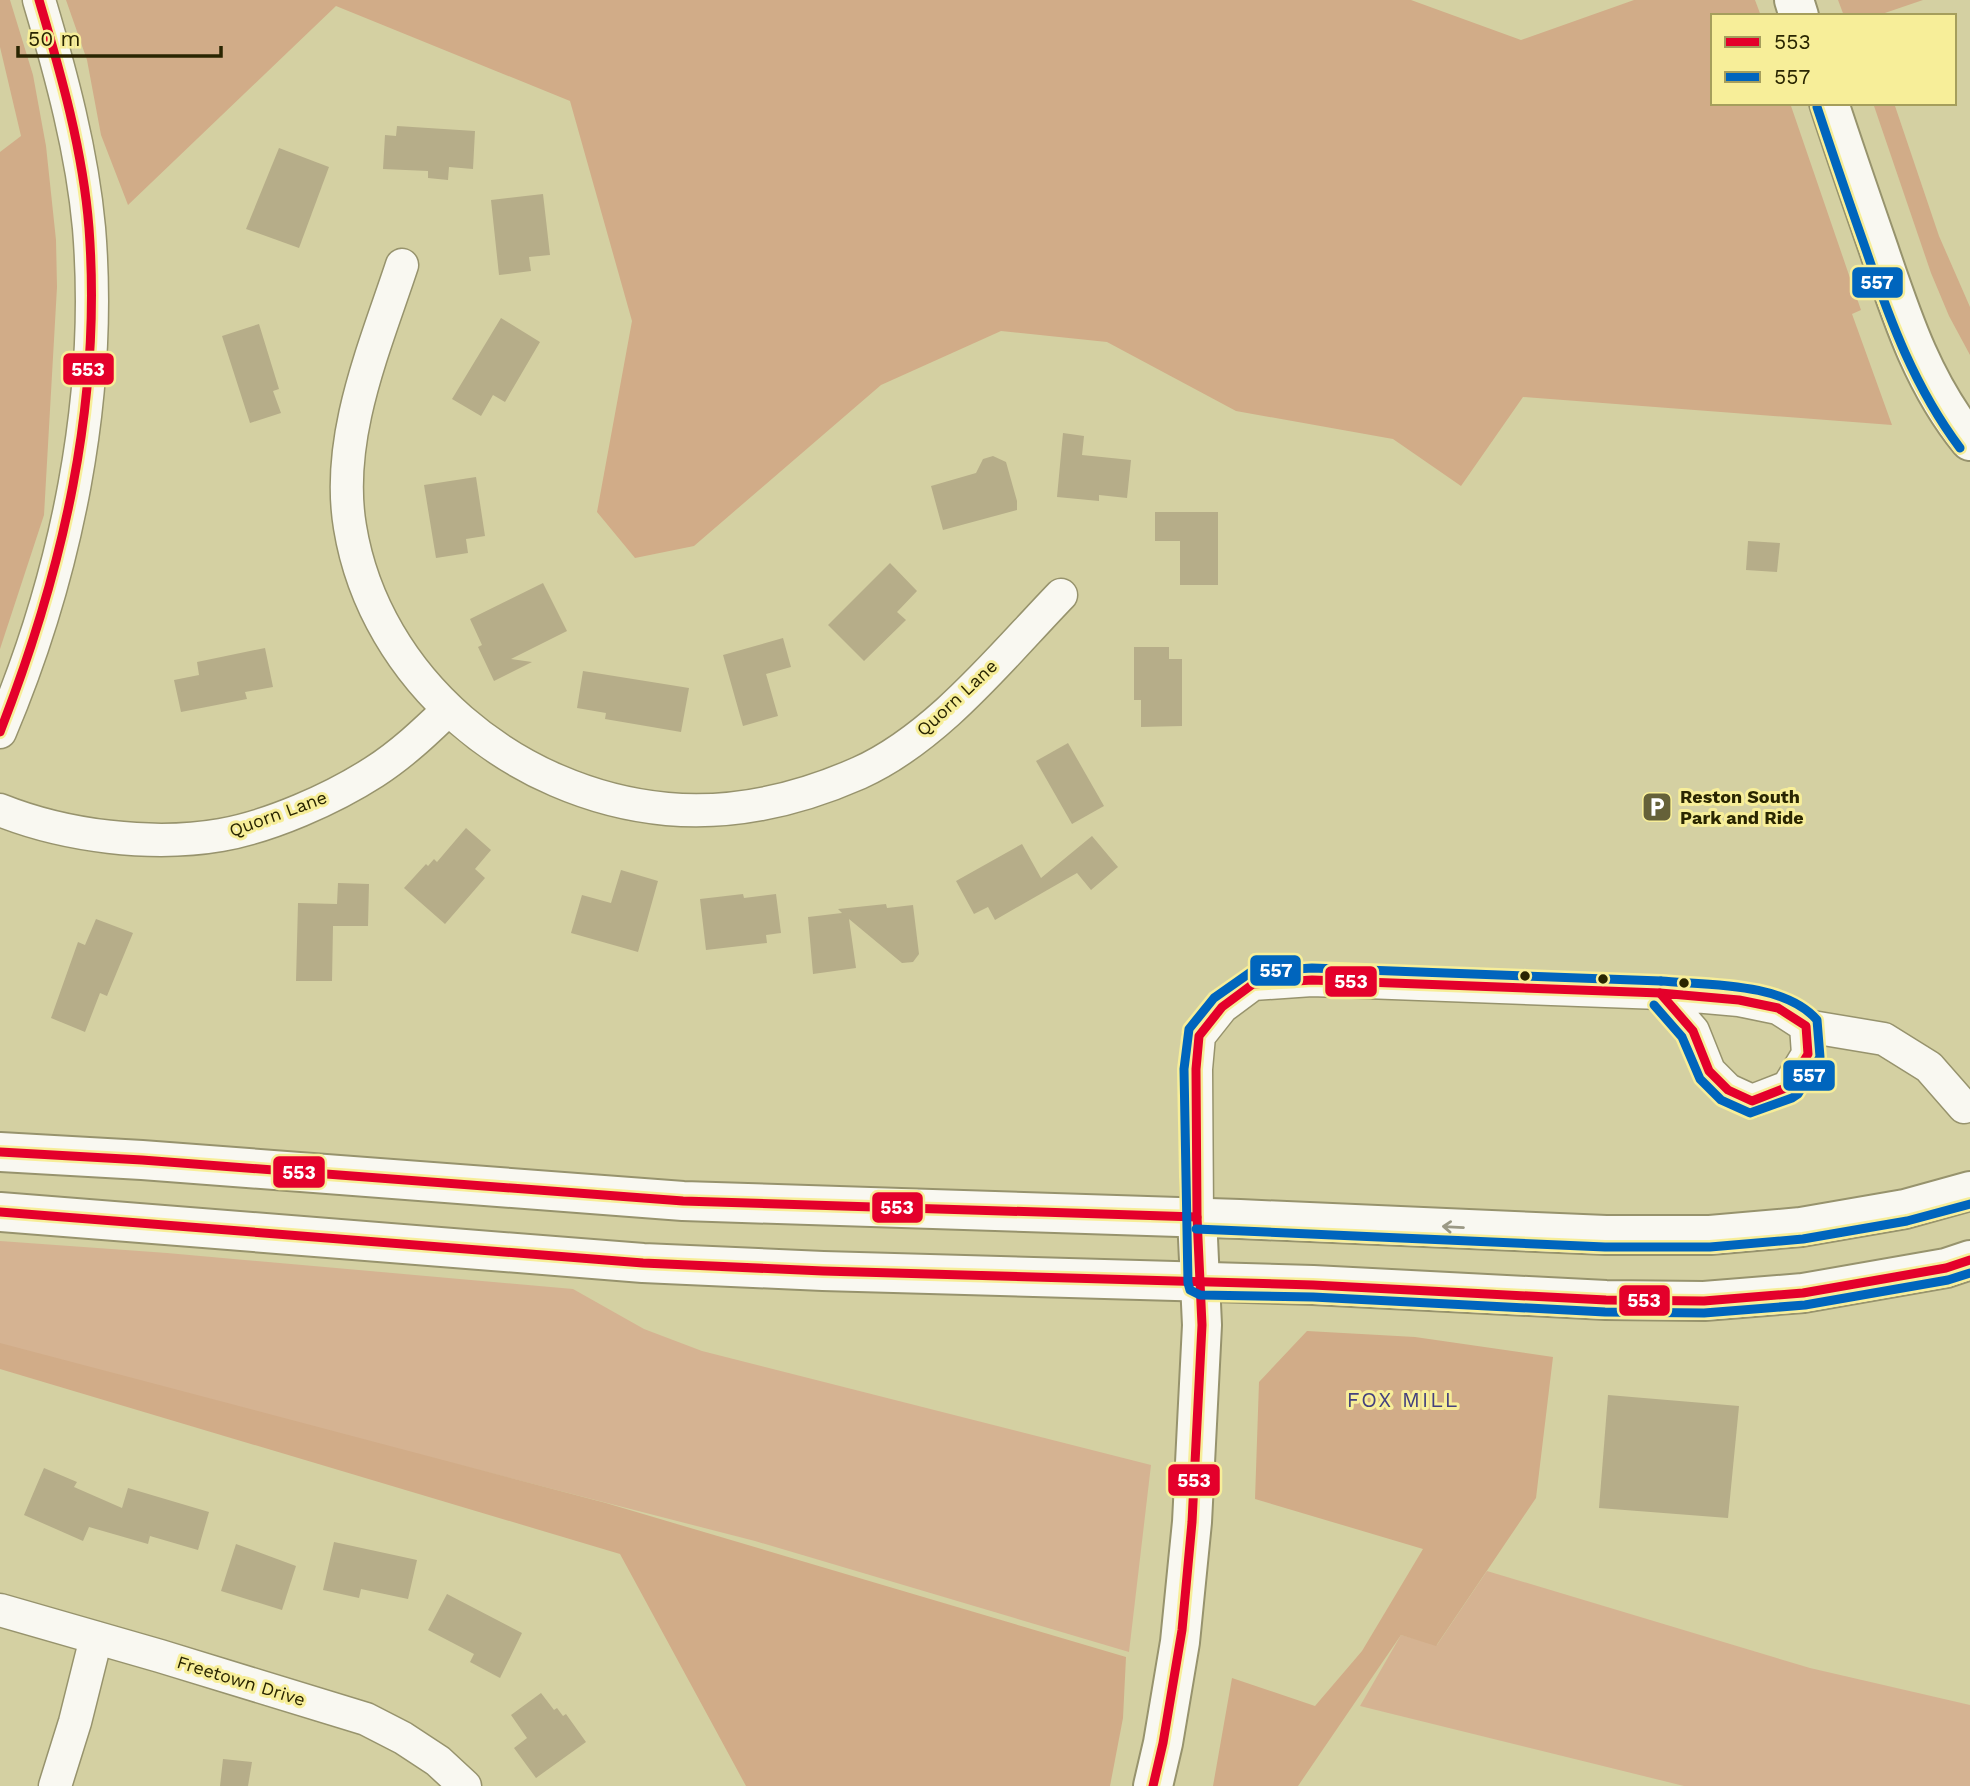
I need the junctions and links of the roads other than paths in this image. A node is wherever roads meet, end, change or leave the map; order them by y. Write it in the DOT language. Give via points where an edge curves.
graph roads {
  1 [pos="39,0"];
  2 [pos="1830,105"];
  3 [pos="402,264"];
  4 [pos="1970,442"];
  5 [pos="1061,595"];
  6 [pos="448,710"];
  7 [pos="0,733"];
  8 [pos="0,810"];
  9 [pos="1660,993"];
  10 [pos="1806,1026"];
  11 [pos="1964,1107"];
  12 [pos="0,1152"];
  13 [pos="1970,1191"];
  14 [pos="0,1212"];
  15 [pos="1197,1217"];
  16 [pos="1970,1260"];
  17 [pos="1200,1283"];
  18 [pos="0,1610"];
  19 [pos="96,1638"];
  20 [pos="55,1786"];
  21 [pos="465,1786"];
  22 [pos="1153,1786"];
  1 -- 7 [label="street" via="60,70 87,214 91,309 87,393 61,542 39,625"];
  2 -- 4 [label="main road" via="1906,329 1924,371"];
  3 -- 6 [label="street, Quorn Lane" via="358,405 348,479 350,526 378,615 401,655"];
  5 -- 6 [label="street, Quorn Lane" via="945,715 905,746 862,772 767,803 668,809 620,802 534,770"];
  6 -- 8 [label="street, Quorn Lane" via="407,749 374,772 322,800 223,835 112,837 74,832"];
  9 -- 10 [label="street" via="1778,1008"];
  9 -- 10 [label="street" via="1693,1031 1709,1071 1728,1090 1752,1101 1788,1087 1808,1055"];
  9 -- 15 [label="street" via="1312,980 1254,985 1222,1007 1199,1036"];
  10 -- 11 [label="street" via="1884,1039 1929,1067"];
  12 -- 15 [label="main road" via="682,1201"];
  13 -- 15 [label="main road, one-way" via="1905,1209 1801,1227 1710,1235 1605,1235"];
  14 -- 17 [label="main road" via="643,1263"];
  15 -- 17 [label="main road"];
  16 -- 17 [label="main road" via="1803,1293 1704,1301"];
  17 -- 22 [label="main road" via="1200,1388 1188,1563 1180,1643"];
  18 -- 19 [label="street, Freetown Drive"];
  19 -- 20 [label="street"];
  19 -- 21 [label="street, Freetown Drive" via="366,1719 438,1761"];
}
